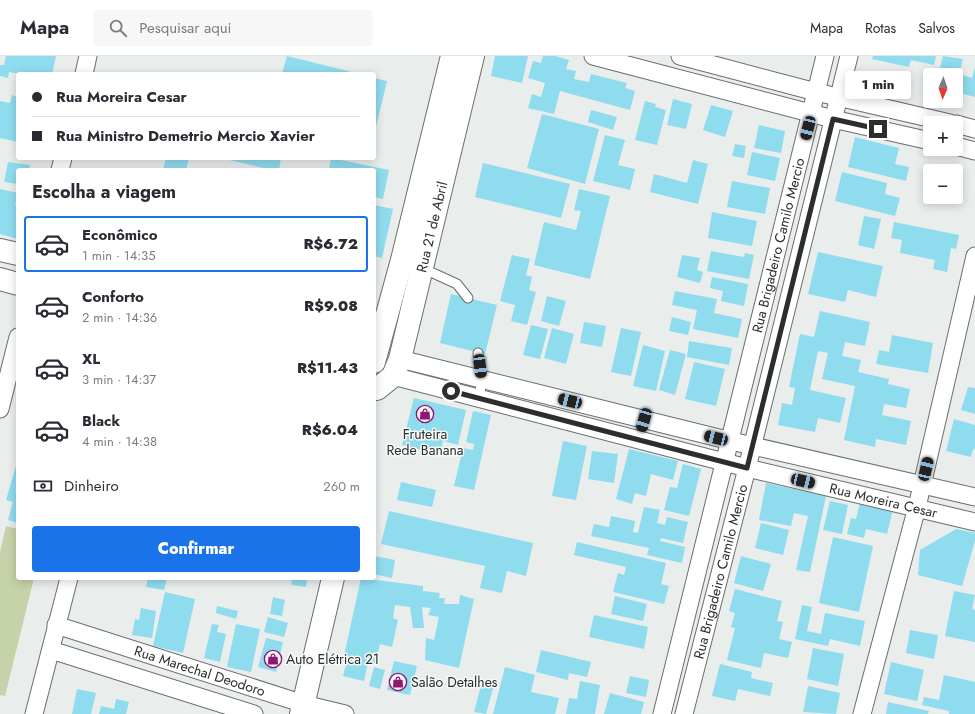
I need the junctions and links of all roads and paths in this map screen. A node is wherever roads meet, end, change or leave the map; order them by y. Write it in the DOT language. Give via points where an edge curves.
graph roads {
  1 [pos="88,56"];
  2 [pos="452,56"];
  3 [pos="473,56"];
  4 [pos="593,56"];
  5 [pos="680,56"];
  6 [pos="825,56"];
  7 [pos="849,56"];
  8 [pos="643,62"];
  9 [pos="84,72"];
  10 [pos="816,92"];
  11 [pos="838,97"];
  12 [pos="811,113"];
  13 [pos="912,114"];
  14 [pos="923,117"];
  15 [pos="833,119"];
  16 [pos="963,126"];
  17 [pos="975,129"];
  18 [pos="907,135"];
  19 [pos="923,138"];
  20 [pos="963,148"];
  21 [pos="975,151"];
  22 [pos="0,250"];
  23 [pos="16,254"];
  24 [pos="975,256"];
  25 [pos="413,264"];
  26 [pos="772,272"];
  27 [pos="795,275"];
  28 [pos="0,279"];
  29 [pos="16,283"];
  30 [pos="468,298"];
  31 [pos="16,345"];
  32 [pos="478,353"];
  33 [pos="380,371"];
  34 [pos="481,379"];
  35 [pos="480,399"];
  36 [pos="0,409"];
  37 [pos="644,420"];
  38 [pos="638,440"];
  39 [pos="731,441"];
  40 [pos="752,446"];
  41 [pos="725,463"];
  42 [pos="837,465"];
  43 [pos="747,468"];
  44 [pos="922,484"];
  45 [pos="831,487"];
  46 [pos="975,498"];
  47 [pos="917,507"];
  48 [pos="975,522"];
  49 [pos="68,580"];
  50 [pos="333,580"];
  51 [pos="56,625"];
  52 [pos="684,626"];
  53 [pos="706,629"];
  54 [pos="51,650"];
  55 [pos="303,709"];
  56 [pos="34,714"];
  57 [pos="254,714"];
  58 [pos="345,714"];
  59 [pos="662,714"];
  60 [pos="684,714"];
  61 [pos="862,714"];
  1 -- 9 [label="street"];
  2 -- 25 [label="street, Rua 21 de Abril"];
  3 -- 25 [label="street, Rua 21 de Abril"];
  4 -- 8 [label="street"];
  5 -- 10 [label="street"];
  6 -- 10 [label="street, Rua Brigadeiro Camilo Mercio"];
  7 -- 11 [label="street, Rua Brigadeiro Camilo Mercio"];
  8 -- 12 [label="street"];
  10 -- 11 [label="street"];
  10 -- 12 [label="street, Rua Brigadeiro Camilo Mercio"];
  11 -- 13 [label="street"];
  11 -- 15 [label="street, Rua Brigadeiro Camilo Mercio"];
  12 -- 15 [label="street"];
  12 -- 26 [label="street, Rua Brigadeiro Camilo Mercio"];
  13 -- 14 [label="street"];
  13 -- 18 [label="street"];
  15 -- 18 [label="street"];
  15 -- 27 [label="street, Rua Brigadeiro Camilo Mercio"];
  16 -- 17 [label="street"];
  18 -- 19 [label="street"];
  20 -- 21 [label="street"];
  22 -- 23 [label="street"];
  24 -- 44 [label="street"];
  25 -- 30 [label="lane" via="457,284"];
  25 -- 33 [label="street, Rua 21 de Abril"];
  26 -- 27 [label="street"];
  26 -- 39 [label="street, Rua Brigadeiro Camilo Mercio"];
  27 -- 40 [label="street, Rua Brigadeiro Camilo Mercio"];
  28 -- 29 [label="street"];
  31 -- 36 [label="street"];
  32 -- 34 [label="lane"];
  33 -- 34 [label="street, Rua Moreira Cesar"];
  33 -- 35 [label="street, Rua Moreira Cesar"];
  34 -- 35 [label="lane"];
  34 -- 37 [label="street, Rua Moreira Cesar"];
  35 -- 38 [label="street, Rua Moreira Cesar"];
  37 -- 38 [label="street"];
  37 -- 39 [label="street, Rua Moreira Cesar"];
  38 -- 41 [label="street, Rua Moreira Cesar"];
  39 -- 40 [label="street, Rua Moreira Cesar"];
  39 -- 41 [label="street, Rua Brigadeiro Camilo Mercio"];
  40 -- 42 [label="street, Rua Moreira Cesar"];
  40 -- 43 [label="street, Rua Brigadeiro Camilo Mercio"];
  41 -- 43 [label="street, Rua Moreira Cesar"];
  41 -- 52 [label="street, Rua Brigadeiro Camilo Mercio"];
  42 -- 44 [label="street, Rua Moreira Cesar"];
  42 -- 45 [label="street"];
  43 -- 45 [label="street, Rua Moreira Cesar"];
  43 -- 53 [label="street, Rua Brigadeiro Camilo Mercio"];
  44 -- 46 [label="street, Rua Moreira Cesar"];
  44 -- 47 [label="street"];
  45 -- 47 [label="street, Rua Moreira Cesar"];
  47 -- 48 [label="street, Rua Moreira Cesar"];
  47 -- 61 [label="street"];
  49 -- 51 [label="street"];
  50 -- 55 [label="street"];
  51 -- 54 [label="street"];
  51 -- 55 [label="street, Rua Marechal Deodoro"];
  52 -- 53 [label="street"];
  52 -- 59 [label="street, Rua Brigadeiro Camilo Mercio"];
  53 -- 60 [label="street, Rua Brigadeiro Camilo Mercio"];
  54 -- 56 [label="street"];
  54 -- 57 [label="street, Rua Marechal Deodoro"];
  55 -- 58 [label="street, Rua Marechal Deodoro"];
}
